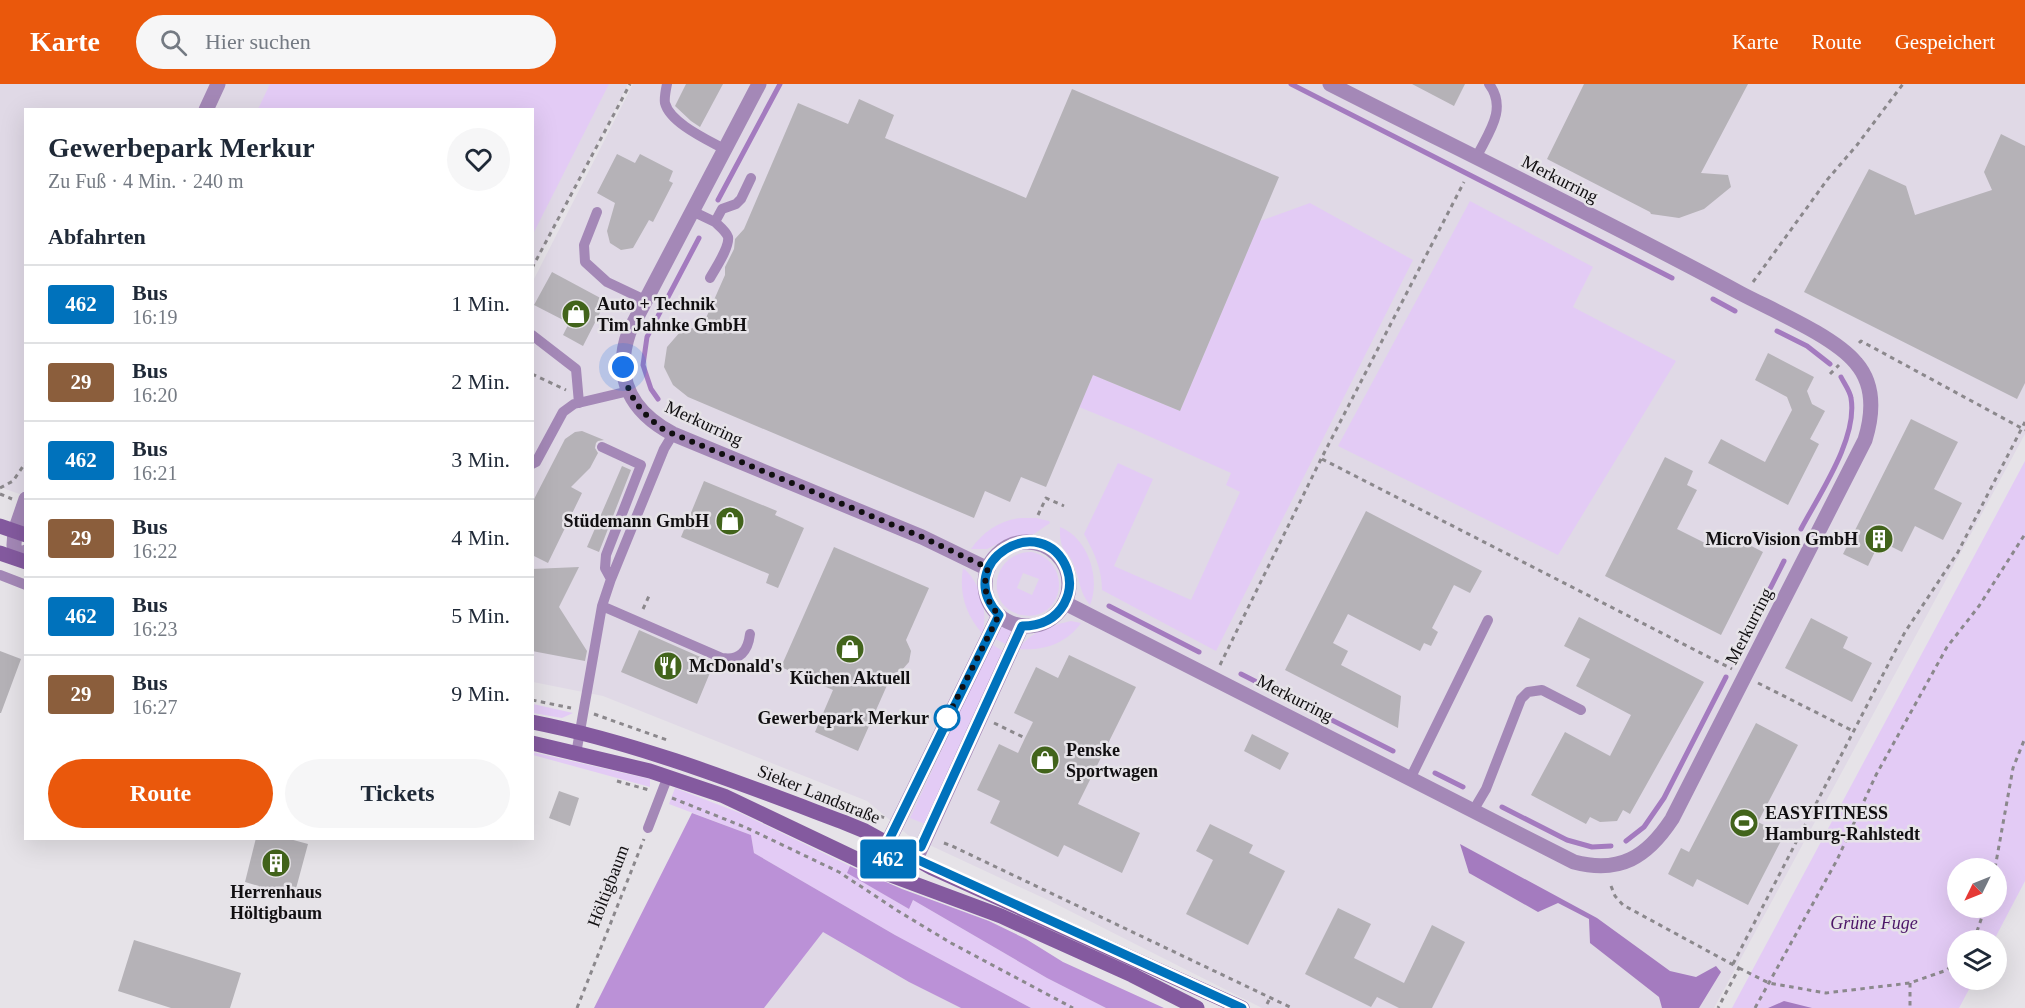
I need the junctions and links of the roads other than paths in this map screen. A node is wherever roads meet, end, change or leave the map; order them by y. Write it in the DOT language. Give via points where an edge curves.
graph roads {
  1 [pos="218,84"];
  2 [pos="667,84"];
  3 [pos="759,84"];
  4 [pos="1330,84"];
  5 [pos="1489,84"];
  6 [pos="207,108"];
  7 [pos="724,149"];
  8 [pos="1476,158"];
  9 [pos="751,178"];
  10 [pos="692,211"];
  11 [pos="597,212"];
  12 [pos="715,222"];
  13 [pos="710,278"];
  14 [pos="645,300"];
  15 [pos="534,337"];
  16 [pos="629,391"];
  17 [pos="579,403"];
  18 [pos="673,434"];
  19 [pos="602,447"];
  20 [pos="534,463"];
  21 [pos="20,499"];
  22 [pos="0,526"];
  23 [pos="20,533"];
  24 [pos="0,553"];
  25 [pos="22,557"];
  26 [pos="988,568"];
  27 [pos="0,575"];
  28 [pos="610,579"];
  29 [pos="24,584"];
  30 [pos="1065,603"];
  31 [pos="602,606"];
  32 [pos="999,615"];
  33 [pos="1488,620"];
  34 [pos="1022,626"];
  35 [pos="750,634"];
  36 [pos="1581,710"];
  37 [pos="534,722"];
  38 [pos="581,732"];
  39 [pos="534,744"];
  40 [pos="576,754"];
  41 [pos="668,776"];
  42 [pos="1410,779"];
  43 [pos="1473,812"];
  44 [pos="648,828"];
  45 [pos="887,844"];
  46 [pos="916,859"];
  47 [pos="888,874"];
  48 [pos="1197,1008"];
  49 [pos="1242,1008"];
  1 -- 6 [label="street"];
  2 -- 7 [label="lane" via="665,103 671,114"];
  3 -- 7 [label="street, Merkurring"];
  4 -- 8 [label="street, Merkurring"];
  5 -- 8 [label="lane" via="1497,98 1498,112"];
  7 -- 10 [label="street, Merkurring"];
  8 -- 43 [label="street, Merkurring" via="1831,342 1863,372 1871,411 1855,460 1672,819 1657,840 1642,854 1625,862 1606,867 1586,865 1565,859"];
  9 -- 12 [label="lane" via="741,199 722,209"];
  10 -- 12 [label="lane"];
  10 -- 14 [label="street, Merkurring"];
  11 -- 14 [label="lane" via="584,245 585,262 608,282"];
  12 -- 13 [label="lane" via="725,232 728,245"];
  14 -- 16 [label="street, Merkurring" via="624,351"];
  15 -- 17 [label="lane" via="576,369"];
  16 -- 17 [label="lane"];
  16 -- 18 [label="street, Merkurring" via="647,416"];
  17 -- 20 [label="lane" via="563,412"];
  18 -- 26 [label="street, Merkurring"];
  18 -- 28 [label="lane"];
  19 -- 28 [label="lane" via="641,465 606,555 605,568"];
  21 -- 23 [label="street"];
  22 -- 23 [label="main road"];
  23 -- 25 [label="street" via="14,545"];
  24 -- 25 [label="main road"];
  26 -- 30 [label="street" via="996,555 1012,545 1027,542 1045,546 1058,555 1067,569 1069,588"];
  26 -- 32 [label="street" via="987,595"];
  27 -- 29 [label="lane"];
  28 -- 31 [label="lane"];
  30 -- 34 [label="street" via="1046,622"];
  30 -- 42 [label="street, Merkurring"];
  31 -- 35 [label="lane" via="722,658 734,659 742,654"];
  31 -- 38 [label="lane"];
  32 -- 34 [label="street"];
  32 -- 45 [label="street"];
  33 -- 42 [label="lane"];
  34 -- 46 [label="street"];
  36 -- 43 [label="lane" via="1542,690 1528,692 1521,699"];
  37 -- 38 [label="main road, Sieker Landstraße"];
  38 -- 40 [label="lane"];
  38 -- 45 [label="main road, Sieker Landstraße" via="782,799 865,831"];
  39 -- 40 [label="main road"];
  40 -- 41 [label="main road"];
  41 -- 44 [label="lane, Höltigbaum"];
  41 -- 47 [label="main road" via="724,796"];
  42 -- 43 [label="street, Merkurring"];
  45 -- 46 [label="main road, Sieker Landstraße"];
  45 -- 47 [label="street"];
  46 -- 47 [label="street"];
  46 -- 49 [label="main road, Sieker Landstraße"];
  47 -- 48 [label="main road" via="1001,916"];
}
